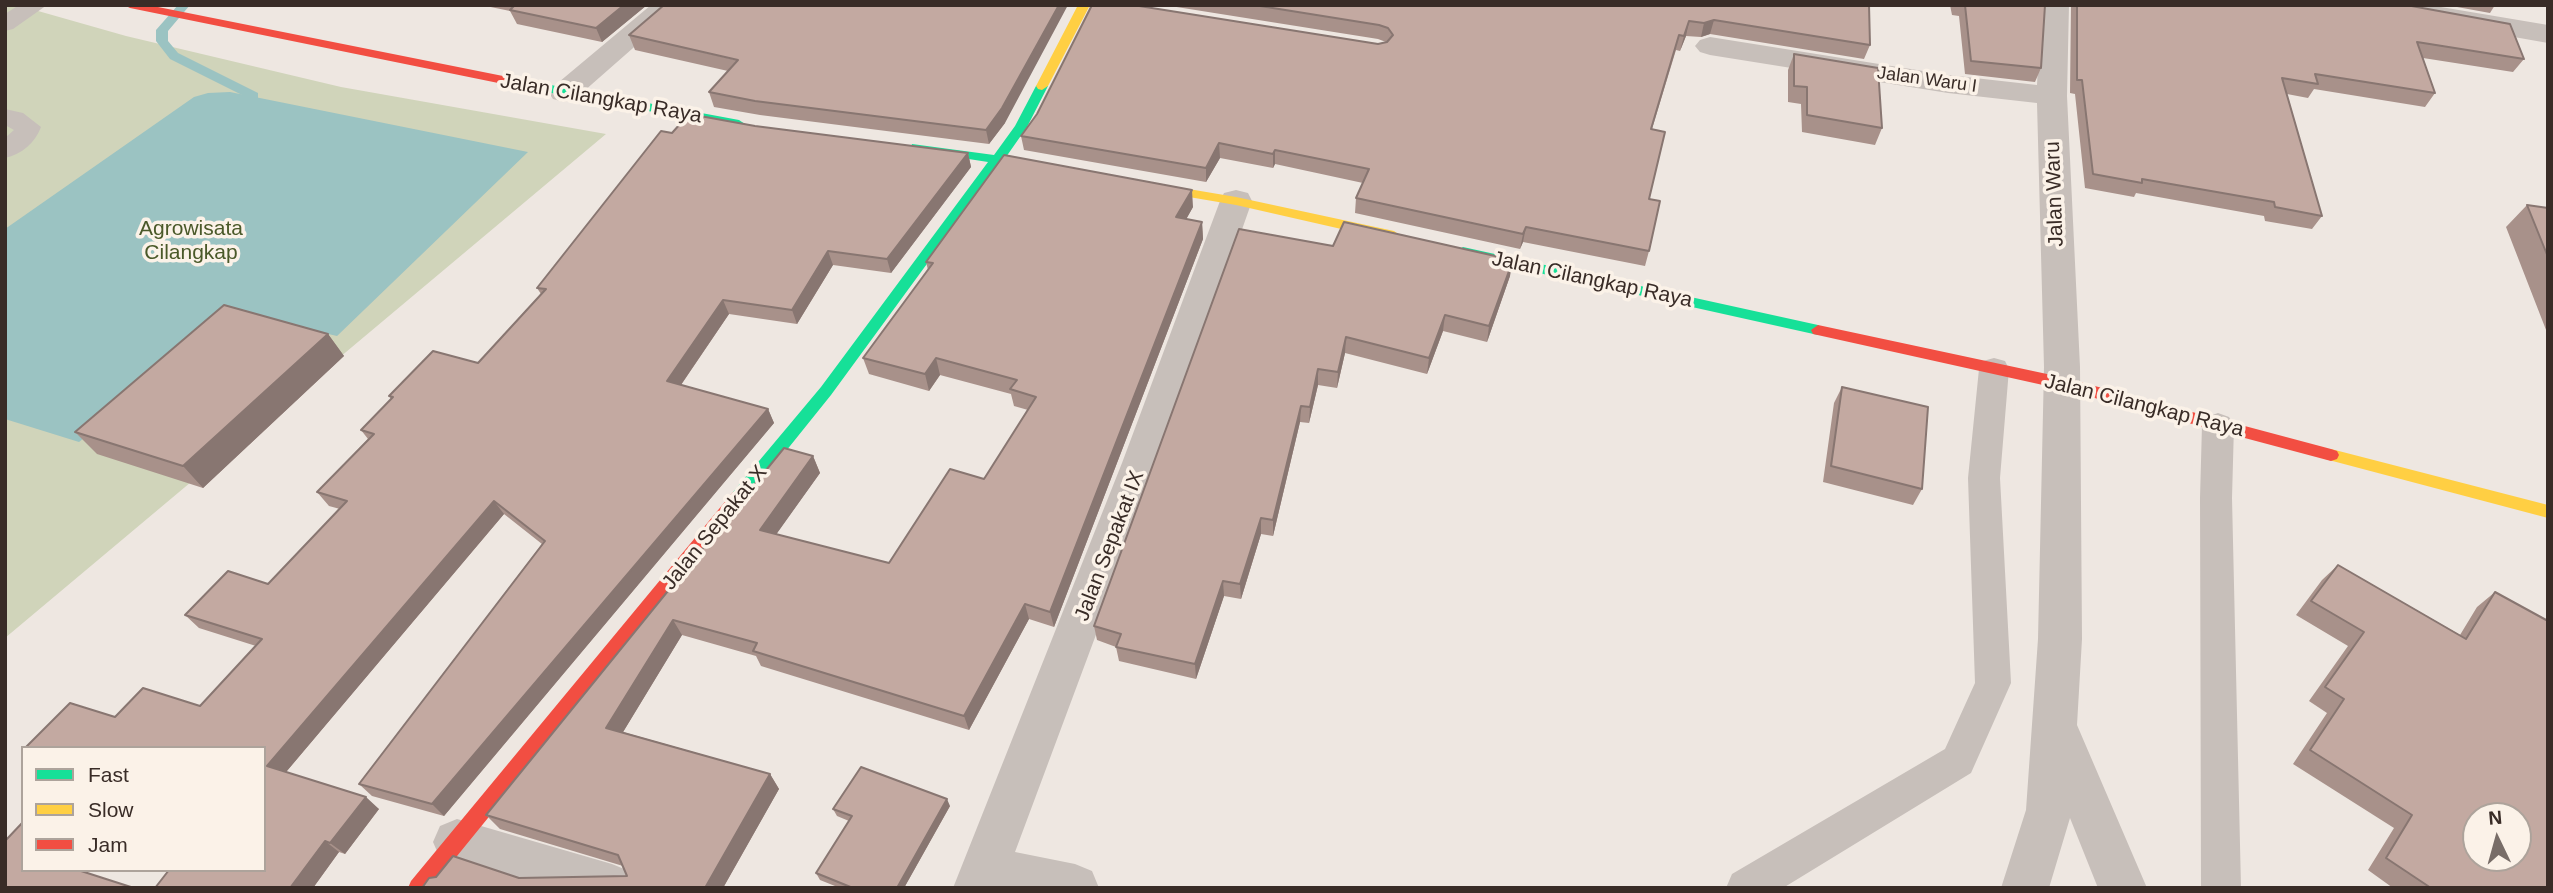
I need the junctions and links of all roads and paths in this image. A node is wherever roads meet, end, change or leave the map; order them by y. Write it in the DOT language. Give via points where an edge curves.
graph roads {
  1 [pos="36,5"];
  2 [pos="130,5"];
  3 [pos="668,5"];
  4 [pos="1084,5"];
  5 [pos="2054,5"];
  6 [pos="2378,5"];
  7 [pos="5,24"];
  8 [pos="2548,34"];
  9 [pos="1710,46"];
  10 [pos="564,93"];
  11 [pos="2052,96"];
  12 [pos="5,117"];
  13 [pos="760,128"];
  14 [pos="895,144"];
  15 [pos="5,150"];
  16 [pos="999,158"];
  17 [pos="1068,171"];
  18 [pos="1121,181"];
  19 [pos="1236,201"];
  20 [pos="1412,240"];
  21 [pos="1453,249"];
  22 [pos="1994,369"];
  23 [pos="2061,383"];
  24 [pos="2218,425"];
  25 [pos="2548,512"];
  26 [pos="2056,727"];
  27 [pos="457,842"];
  28 [pos="981,879"];
  29 [pos="418,888"];
  30 [pos="612,888"];
  31 [pos="1075,888"];
  32 [pos="1746,888"];
  33 [pos="2025,888"];
  34 [pos="2123,888"];
  35 [pos="2221,888"];
  1 -- 7 [label="lane"];
  2 -- 10 [label="street, Jalan Cilangkap Raya"];
  3 -- 10 [label="street"];
  4 -- 16 [label="street, Jalan Sepakat X"];
  5 -- 11 [label="street, Jalan Waru"];
  6 -- 8 [label="street"];
  9 -- 11 [label="street, Jalan Waru I"];
  10 -- 13 [label="street, Jalan Cilangkap Raya"];
  11 -- 23 [label="street, Jalan Waru"];
  12 -- 15 [label="lane" via="29,127 25,136"];
  14 -- 16 [label="street"];
  16 -- 17 [label="street"];
  16 -- 27 [label="street, Jalan Sepakat X" via="826,391"];
  18 -- 19 [label="street"];
  19 -- 20 [label="street"];
  19 -- 28 [label="street, Jalan Sepakat IX"];
  21 -- 22 [label="street, Jalan Cilangkap Raya"];
  22 -- 23 [label="street, Jalan Cilangkap Raya"];
  22 -- 32 [label="lane" via="1984,478 1993,683 1958,761"];
  23 -- 24 [label="street, Jalan Cilangkap Raya"];
  23 -- 26 [label="street, Jalan Waru"];
  24 -- 25 [label="street, Jalan Cilangkap Raya"];
  24 -- 35 [label="lane"];
  26 -- 33 [label="street, Jalan Waru" via="2049,810"];
  26 -- 34 [label="street"];
  27 -- 29 [label="street, Jalan Sepakat X"];
  27 -- 30 [label="street"];
  28 -- 31 [label="street"];
}
